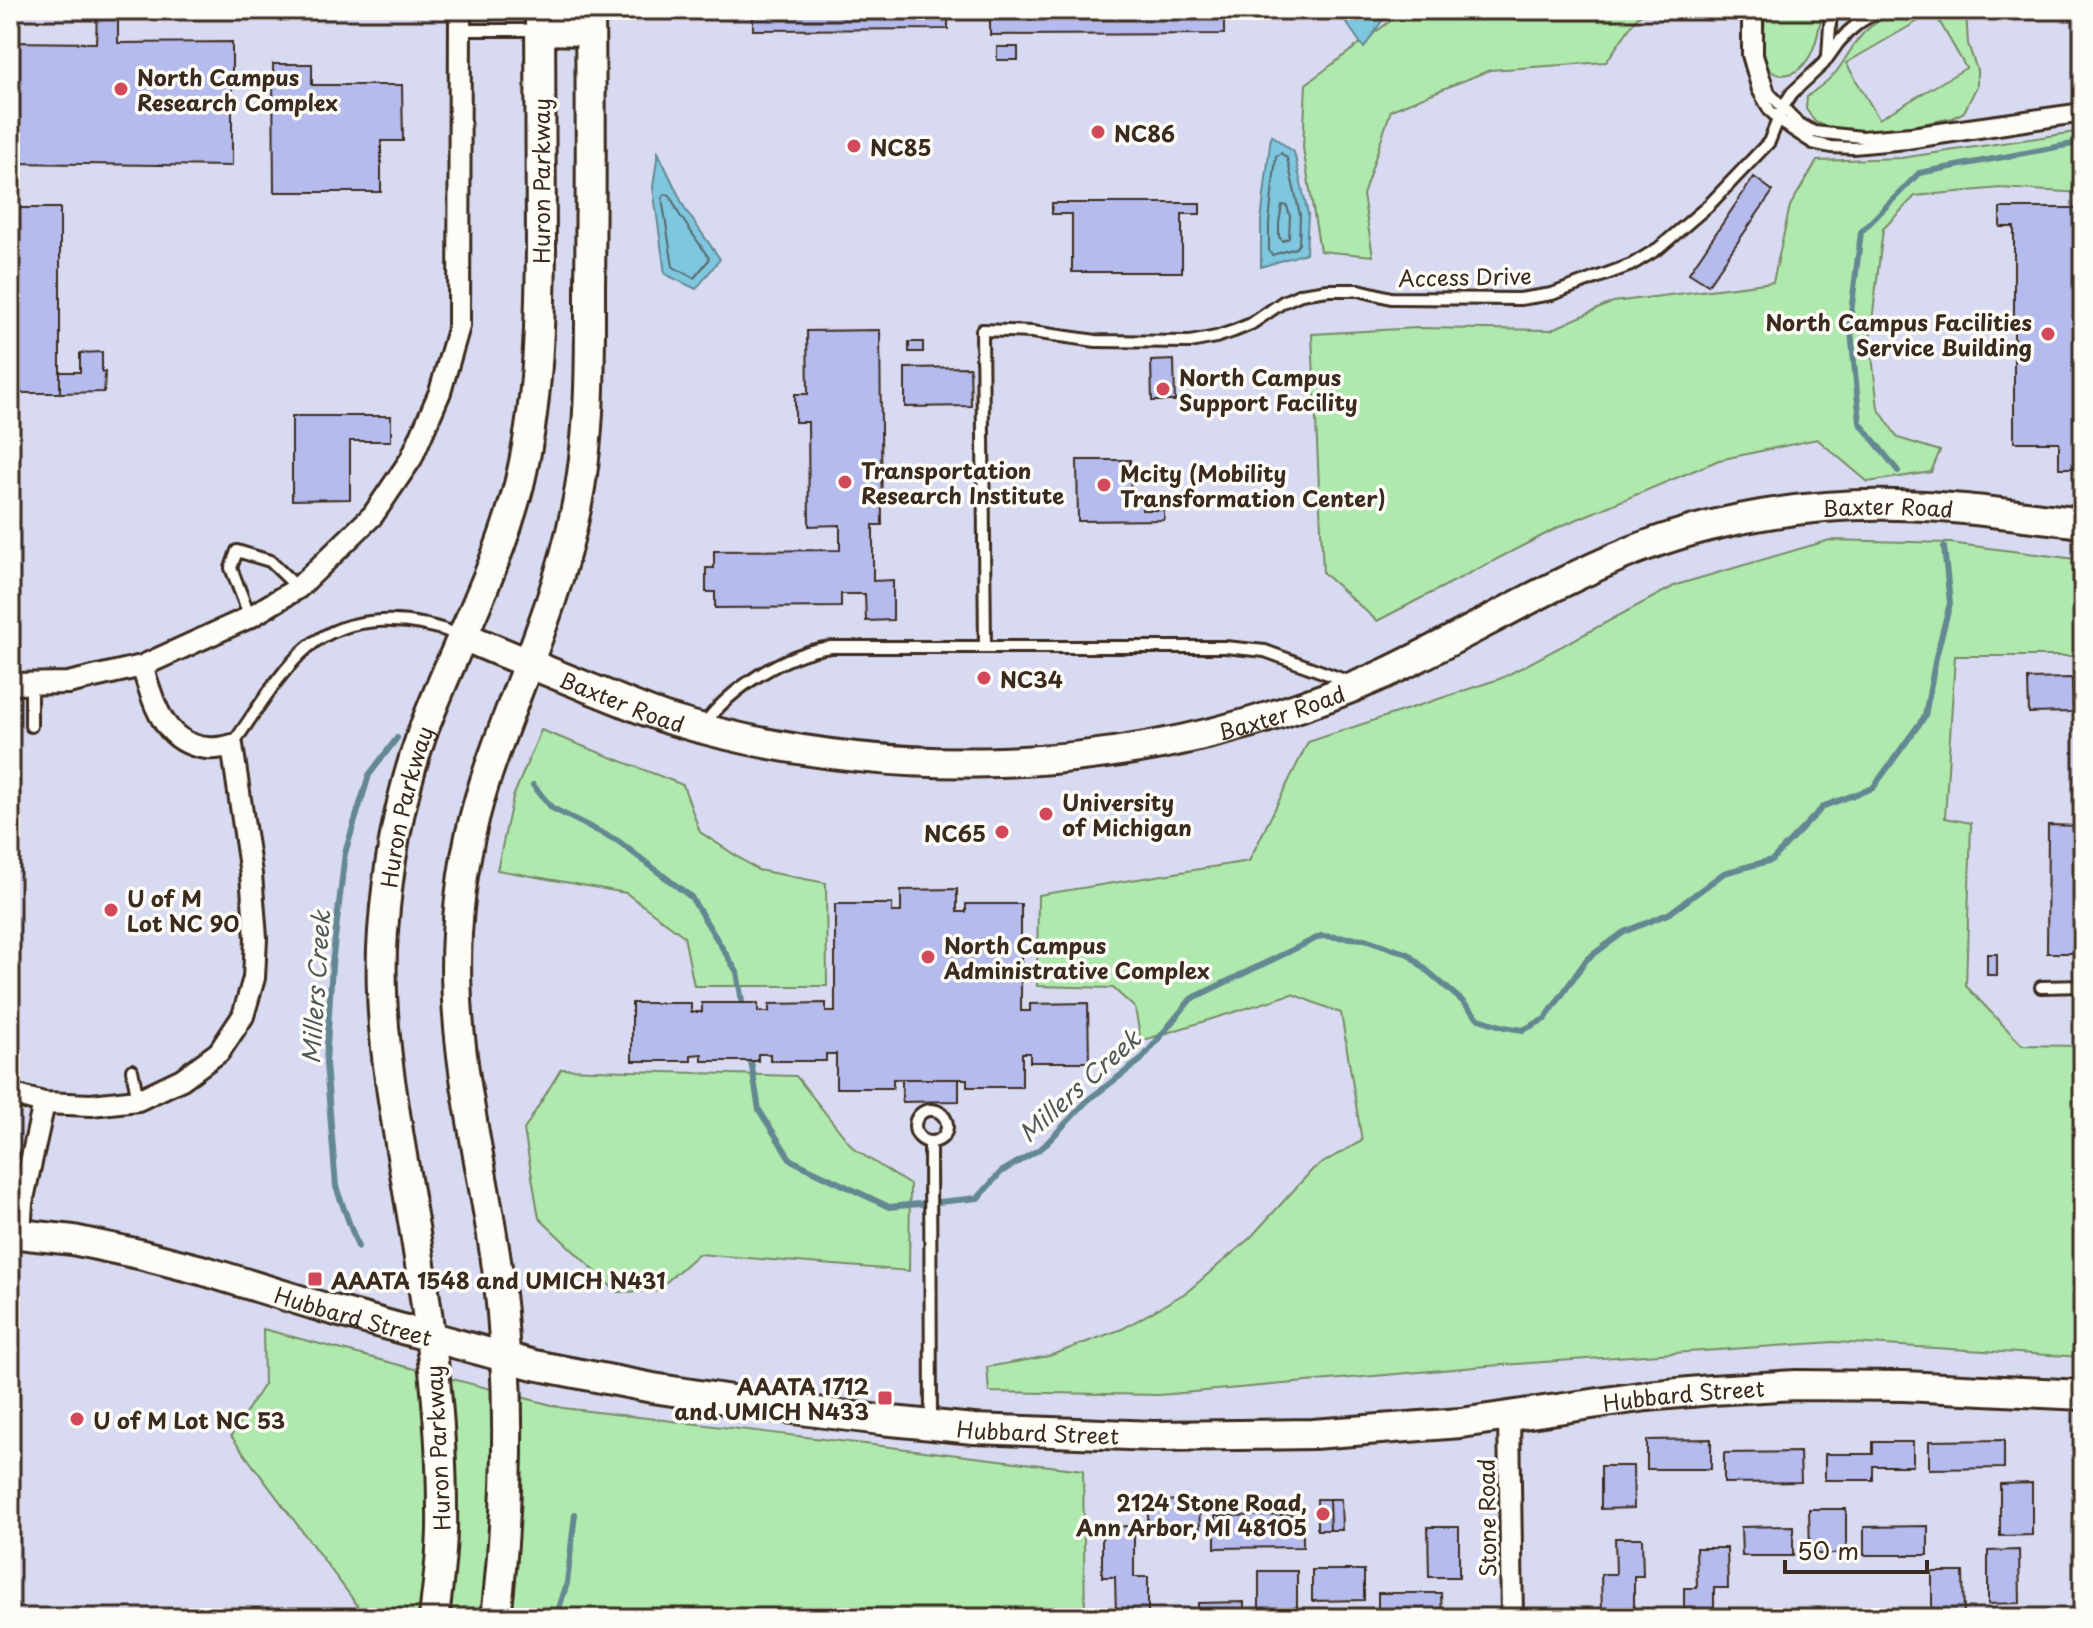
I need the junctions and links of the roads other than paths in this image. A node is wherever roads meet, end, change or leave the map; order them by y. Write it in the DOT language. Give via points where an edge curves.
graph roads {
  1 [pos="1748,10"];
  2 [pos="1757,10"];
  3 [pos="1831,10"];
  4 [pos="1880,10"];
  5 [pos="460,20"];
  6 [pos="540,20"];
  7 [pos="590,20"];
  8 [pos="1828,57"];
  9 [pos="2083,109"];
  10 [pos="1781,113"];
  11 [pos="2083,116"];
  12 [pos="2083,523"];
  13 [pos="298,588"];
  14 [pos="250,617"];
  15 [pos="463,636"];
  16 [pos="985,646"];
  17 [pos="529,663"];
  18 [pos="142,666"];
  19 [pos="20,684"];
  20 [pos="1358,685"];
  21 [pos="31,726"];
  22 [pos="702,728"];
  23 [pos="232,745"];
  24 [pos="2083,986"];
  25 [pos="2041,987"];
  26 [pos="132,1070"];
  27 [pos="10,1094"];
  28 [pos="138,1100"];
  29 [pos="44,1103"];
  30 [pos="930,1143"];
  31 [pos="15,1233"];
  32 [pos="430,1337"];
  33 [pos="505,1357"];
  34 [pos="2083,1395"];
  35 [pos="1509,1417"];
  36 [pos="931,1426"];
  37 [pos="434,1618"];
  38 [pos="496,1618"];
  39 [pos="1512,1618"];
  1 -- 10 [label="lane" via="1748,55 1758,90 1770,111"];
  2 -- 10 [label="lane" via="1757,55"];
  3 -- 8 [label="lane"];
  4 -- 8 [label="lane, Access Drive" via="1848,32"];
  5 -- 6 [label="lane"];
  5 -- 13 [label="street" via="459,326 440,392 411,459 373,515"];
  6 -- 7 [label="street"];
  6 -- 15 [label="street, Huron Parkway" via="540,332 531,425 505,532"];
  7 -- 17 [label="street" via="590,345 584,467 565,558"];
  8 -- 10 [label="lane, Access Drive" via="1792,93"];
  9 -- 10 [label="lane" via="1862,137 1814,132"];
  10 -- 11 [label="lane" via="1813,143 1853,148"];
  10 -- 16 [label="lane, Access Drive" via="1759,154 1659,248 1631,265 1552,294 1520,299 1391,298 1328,290 1301,294 1251,324 1190,342 1096,341 982,330"];
  12 -- 20 [label="street, Baxter Road" via="1897,505 1802,510 1732,522 1630,552"];
  13 -- 14 [label="street"];
  13 -- 14 [label="lane" via="270,561 237,551 231,568"];
  14 -- 18 [label="street"];
  15 -- 17 [label="street, Baxter Road"];
  15 -- 23 [label="lane" via="412,621 352,624 326,635 293,662"];
  15 -- 32 [label="street, Huron Parkway" via="410,773 392,848 382,938 386,1055"];
  16 -- 20 [label="lane" via="1265,651"];
  16 -- 22 [label="lane" via="831,647 803,652 723,701"];
  17 -- 22 [label="street, Baxter Road" via="640,709"];
  17 -- 33 [label="street" via="475,817 461,885 456,954 458,1025 497,1270"];
  18 -- 19 [label="street" via="68,683"];
  18 -- 23 [label="street" via="161,719 171,731 209,749"];
  19 -- 21 [label="lane"];
  20 -- 22 [label="street, Baxter Road" via="1213,732 1132,750 1045,760 851,757"];
  23 -- 28 [label="street" via="251,874 254,978 243,1016 219,1052 182,1079"];
  24 -- 25 [label="lane"];
  26 -- 28 [label="lane"];
  27 -- 29 [label="street"];
  28 -- 29 [label="street"];
  29 -- 31 [label="street"];
  30 -- 36 [label="lane"];
  31 -- 32 [label="street, Hubbard Street" via="165,1261"];
  32 -- 33 [label="street, Hubbard Street"];
  32 -- 37 [label="street, Huron Parkway" via="443,1513"];
  33 -- 36 [label="street, Hubbard Street" via="653,1388"];
  33 -- 38 [label="street" via="507,1470"];
  34 -- 35 [label="street, Hubbard Street" via="1890,1386 1753,1387 1647,1396"];
  35 -- 36 [label="street, Hubbard Street" via="1245,1436"];
  35 -- 39 [label="street, Stone Road"];
}
